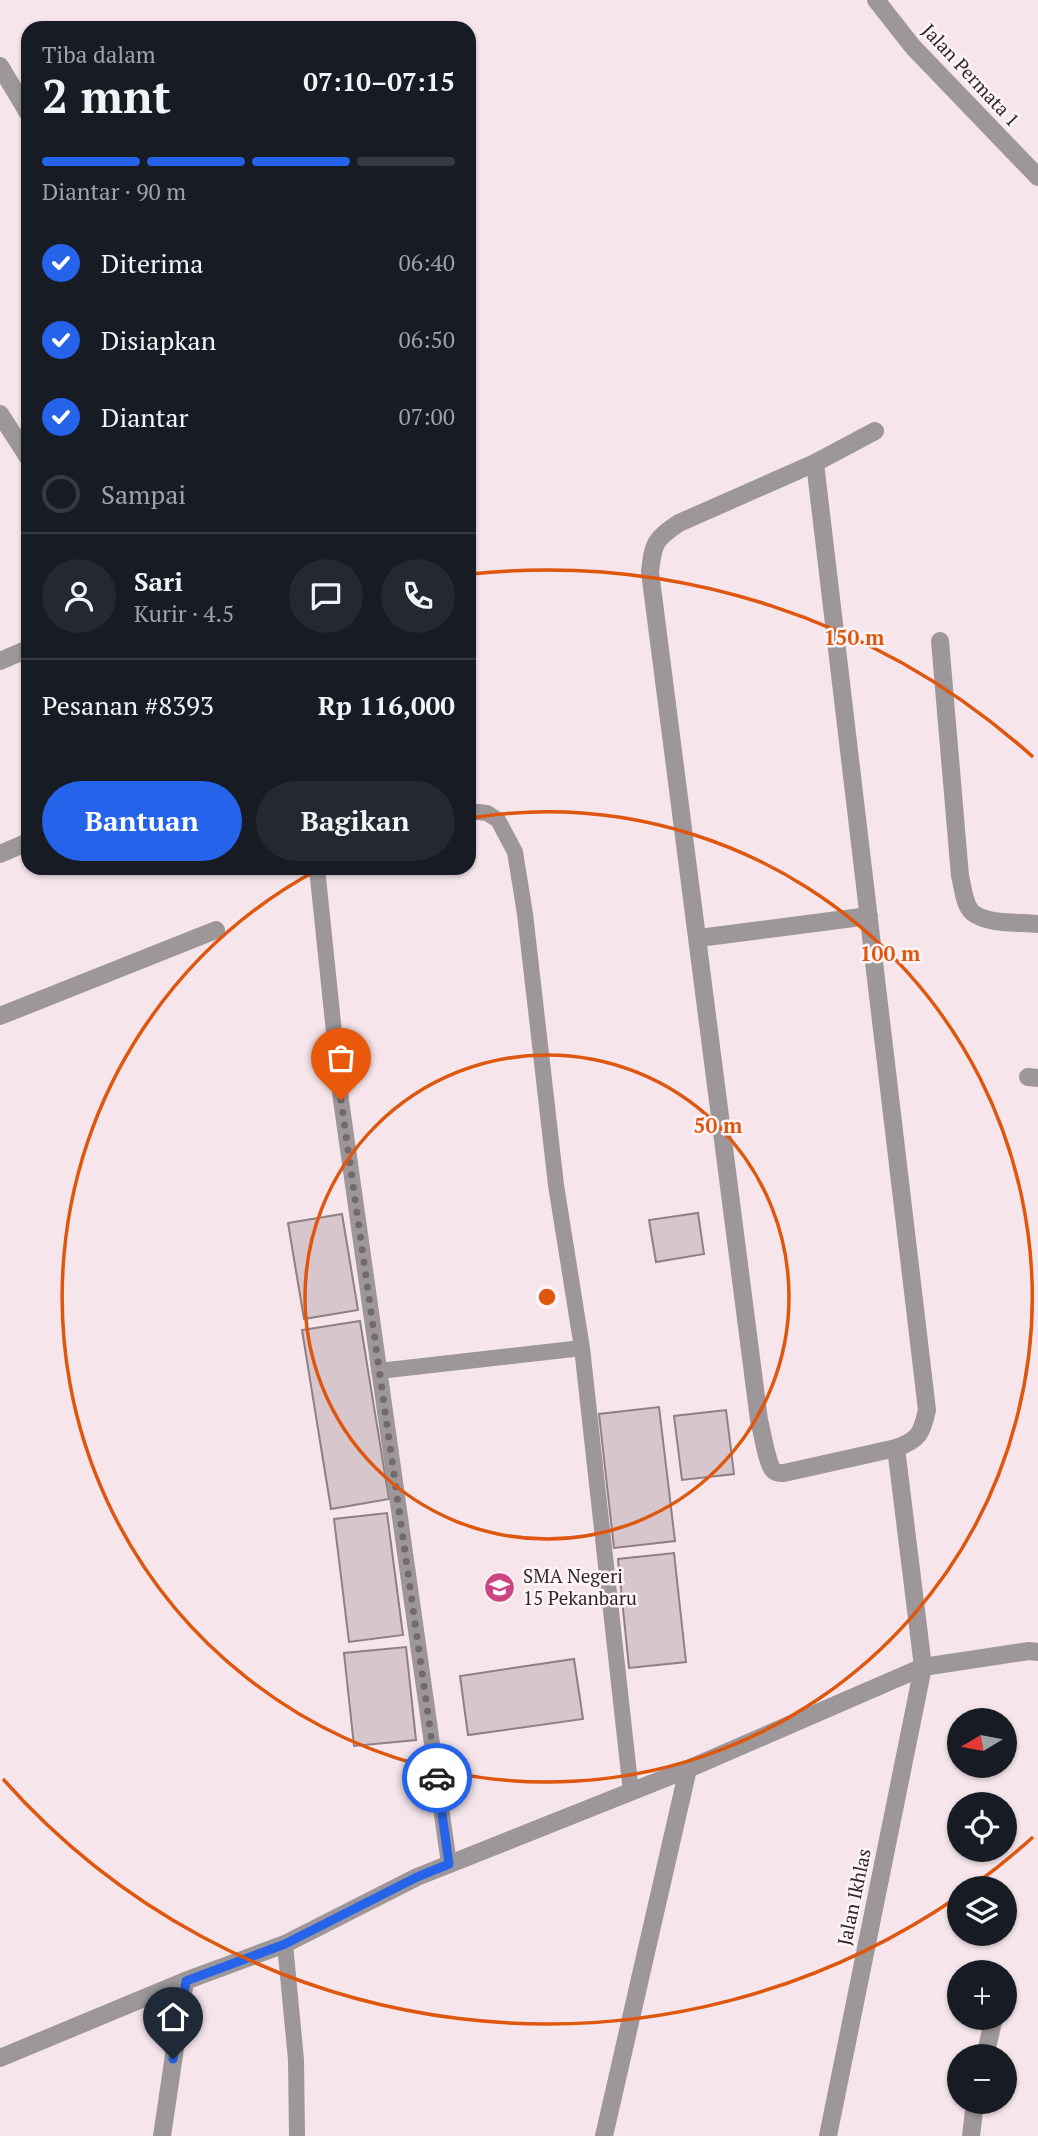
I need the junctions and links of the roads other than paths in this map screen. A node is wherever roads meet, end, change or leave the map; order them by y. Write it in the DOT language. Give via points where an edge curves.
graph roads {
  1 [pos="876,0"];
  2 [pos="0,66"];
  3 [pos="21,101"];
  4 [pos="1038,177"];
  5 [pos="0,414"];
  6 [pos="875,431"];
  7 [pos="21,446"];
  8 [pos="815,463"];
  9 [pos="940,641"];
  10 [pos="21,652"];
  11 [pos="0,661"];
  12 [pos="476,812"];
  13 [pos="21,845"];
  14 [pos="0,854"];
  15 [pos="318,875"];
  16 [pos="869,916"];
  17 [pos="1038,924"];
  18 [pos="216,930"];
  19 [pos="699,938"];
  20 [pos="0,1016"];
  21 [pos="582,1348"];
  22 [pos="379,1371"];
  23 [pos="896,1448"];
  24 [pos="1038,1653"];
  25 [pos="923,1667"];
  26 [pos="688,1769"];
  27 [pos="631,1792"];
  28 [pos="449,1864"];
  29 [pos="285,1944"];
  30 [pos="186,1981"];
  31 [pos="0,2058"];
  32 [pos="974,2114"];
  33 [pos="162,2136"];
  34 [pos="296,2136"];
  35 [pos="604,2136"];
  36 [pos="828,2136"];
  37 [pos="971,2136"];
  1 -- 4 [label="street, Jalan Permata 1" via="913,47"];
  2 -- 3 [label="street"];
  5 -- 7 [label="street"];
  6 -- 8 [label="street"];
  8 -- 16 [label="street"];
  8 -- 19 [label="street" via="679,523 659,536 652,555 650,572"];
  9 -- 17 [label="street" via="960,876 967,904 973,912 993,920"];
  10 -- 11 [label="street"];
  12 -- 21 [label="lane" via="498,820 515,852 556,1185"];
  13 -- 14 [label="street"];
  15 -- 22 [label="lane" via="341,1100"];
  16 -- 19 [label="street"];
  16 -- 23 [label="street" via="927,1410 917,1438"];
  18 -- 20 [label="street"];
  19 -- 23 [label="street" via="759,1420 772,1469 784,1473"];
  21 -- 22 [label="lane"];
  21 -- 27 [label="lane"];
  22 -- 28 [label="lane"];
  23 -- 25 [label="street, Jalan Ikhlas"];
  24 -- 25 [label="street"];
  25 -- 26 [label="street"];
  25 -- 36 [label="street, Jalan Ikhlas"];
  26 -- 27 [label="street"];
  26 -- 35 [label="street"];
  27 -- 28 [label="street"];
  28 -- 29 [label="street"];
  29 -- 30 [label="street"];
  29 -- 34 [label="lane" via="296,2060"];
  30 -- 31 [label="street"];
  30 -- 33 [label="street"];
  32 -- 37 [label="street"];
}
